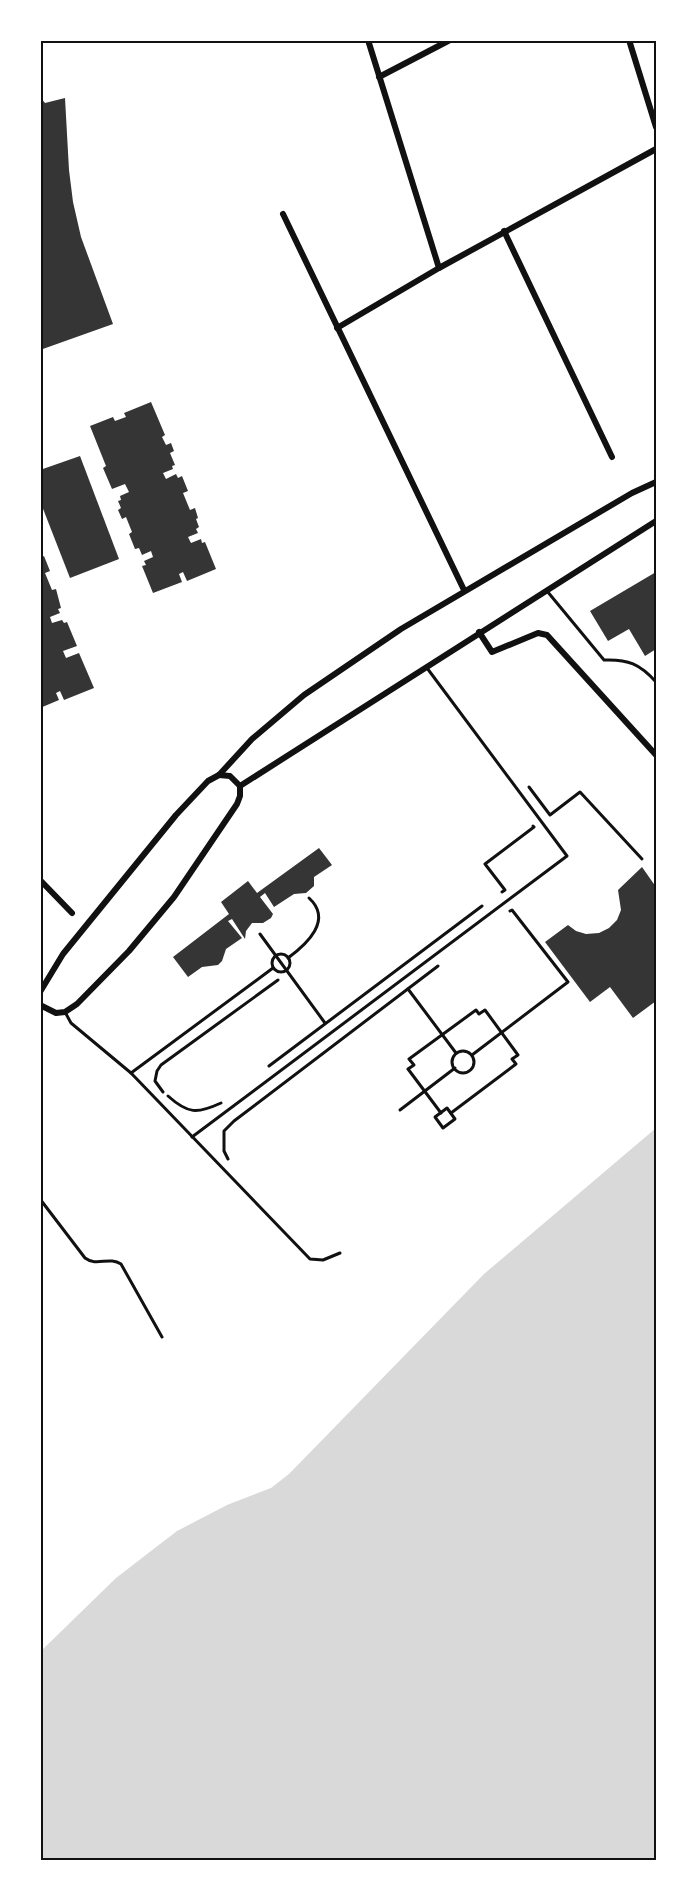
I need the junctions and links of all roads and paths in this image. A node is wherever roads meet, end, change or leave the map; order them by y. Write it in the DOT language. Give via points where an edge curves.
graph roads {
  1 [pos="368,40"];
  2 [pos="450,40"];
  3 [pos="629,40"];
  4 [pos="379,77"];
  5 [pos="657,128"];
  6 [pos="657,149"];
  7 [pos="284,214"];
  8 [pos="504,231"];
  9 [pos="439,268"];
  10 [pos="337,328"];
  11 [pos="612,457"];
  12 [pos="657,482"];
  13 [pos="655,524"];
  14 [pos="546,589"];
  15 [pos="464,590"];
  16 [pos="479,632"];
  17 [pos="426,666"];
  18 [pos="657,682"];
  19 [pos="657,755"];
  20 [pos="219,775"];
  21 [pos="523,779"];
  22 [pos="240,786"];
  23 [pos="527,818"];
  24 [pos="642,859"];
  25 [pos="40,880"];
  26 [pos="495,897"];
  27 [pos="309,898"];
  28 [pos="486,904"];
  29 [pos="72,913"];
  30 [pos="502,917"];
  31 [pos="260,934"];
  32 [pos="288,958"];
  33 [pos="446,960"];
  34 [pos="273,968"];
  35 [pos="278,980"];
  36 [pos="408,989"];
  37 [pos="40,992"];
  38 [pos="40,1004"];
  39 [pos="65,1012"];
  40 [pos="324,1023"];
  41 [pos="502,1033"];
  42 [pos="442,1035"];
  43 [pos="456,1053"];
  44 [pos="472,1055"];
  45 [pos="268,1066"];
  46 [pos="454,1068"];
  47 [pos="131,1073"];
  48 [pos="424,1091"];
  49 [pos="222,1102"];
  50 [pos="399,1110"];
  51 [pos="441,1113"];
  52 [pos="451,1113"];
  53 [pos="192,1137"];
  54 [pos="229,1162"];
  55 [pos="40,1199"];
  56 [pos="340,1252"];
  57 [pos="162,1337"];
  1 -- 4 [label="street"];
  2 -- 4 [label="street"];
  3 -- 5 [label="street"];
  4 -- 9 [label="street"];
  6 -- 8 [label="street"];
  7 -- 10 [label="street"];
  8 -- 9 [label="street"];
  8 -- 11 [label="street"];
  9 -- 10 [label="street"];
  10 -- 15 [label="street"];
  12 -- 15 [label="street"];
  13 -- 14 [label="street"];
  14 -- 16 [label="street"];
  14 -- 18 [label="lane" via="604,660 629,661"];
  15 -- 20 [label="street" via="304,695 252,739"];
  16 -- 17 [label="street"];
  16 -- 19 [label="street" via="492,652 538,633 547,635"];
  17 -- 22 [label="street"];
  17 -- 53 [label="lane" via="567,856"];
  20 -- 22 [label="street" via="230,776"];
  20 -- 37 [label="street" via="208,781 169,824 63,954"];
  21 -- 24 [label="path" via="550,815 580,792"];
  22 -- 39 [label="street" via="237,804 174,897 129,951"];
  23 -- 26 [label="path" via="534,827 485,864 505,890"];
  25 -- 29 [label="street"];
  27 -- 32 [label="path" via="319,920 313,935"];
  28 -- 40 [label="path"];
  30 -- 41 [label="path" via="512,910 568,982"];
  31 -- 40 [label="path"];
  33 -- 36 [label="path"];
  34 -- 47 [label="lane"];
  35 -- 49 [label="path" via="157,1071 155,1081 180,1107 204,1111"];
  36 -- 42 [label="path"];
  36 -- 54 [label="path" via="227,1127 224,1151"];
  38 -- 39 [label="street" via="56,1013"];
  39 -- 47 [label="lane" via="71,1023"];
  40 -- 45 [label="path"];
  41 -- 42 [label="path" via="485,1010 479,1014 476,1010"];
  41 -- 44 [label="path"];
  41 -- 52 [label="path" via="518,1054 512,1059 516,1065"];
  42 -- 43 [label="path"];
  42 -- 48 [label="path" via="409,1059 414,1065 408,1069"];
  43 -- 44 [label="path"];
  43 -- 46 [label="path" via="452,1060"];
  44 -- 46 [label="path" via="474,1063 470,1070"];
  46 -- 48 [label="path"];
  47 -- 53 [label="lane"];
  48 -- 50 [label="path"];
  48 -- 51 [label="path"];
  51 -- 52 [label="path" via="447,1108"];
  51 -- 52 [label="path" via="435,1117 443,1128 455,1119"];
  53 -- 56 [label="lane" via="310,1259 323,1260"];
  55 -- 57 [label="lane" via="85,1258 95,1264 112,1260 121,1264"];
}
